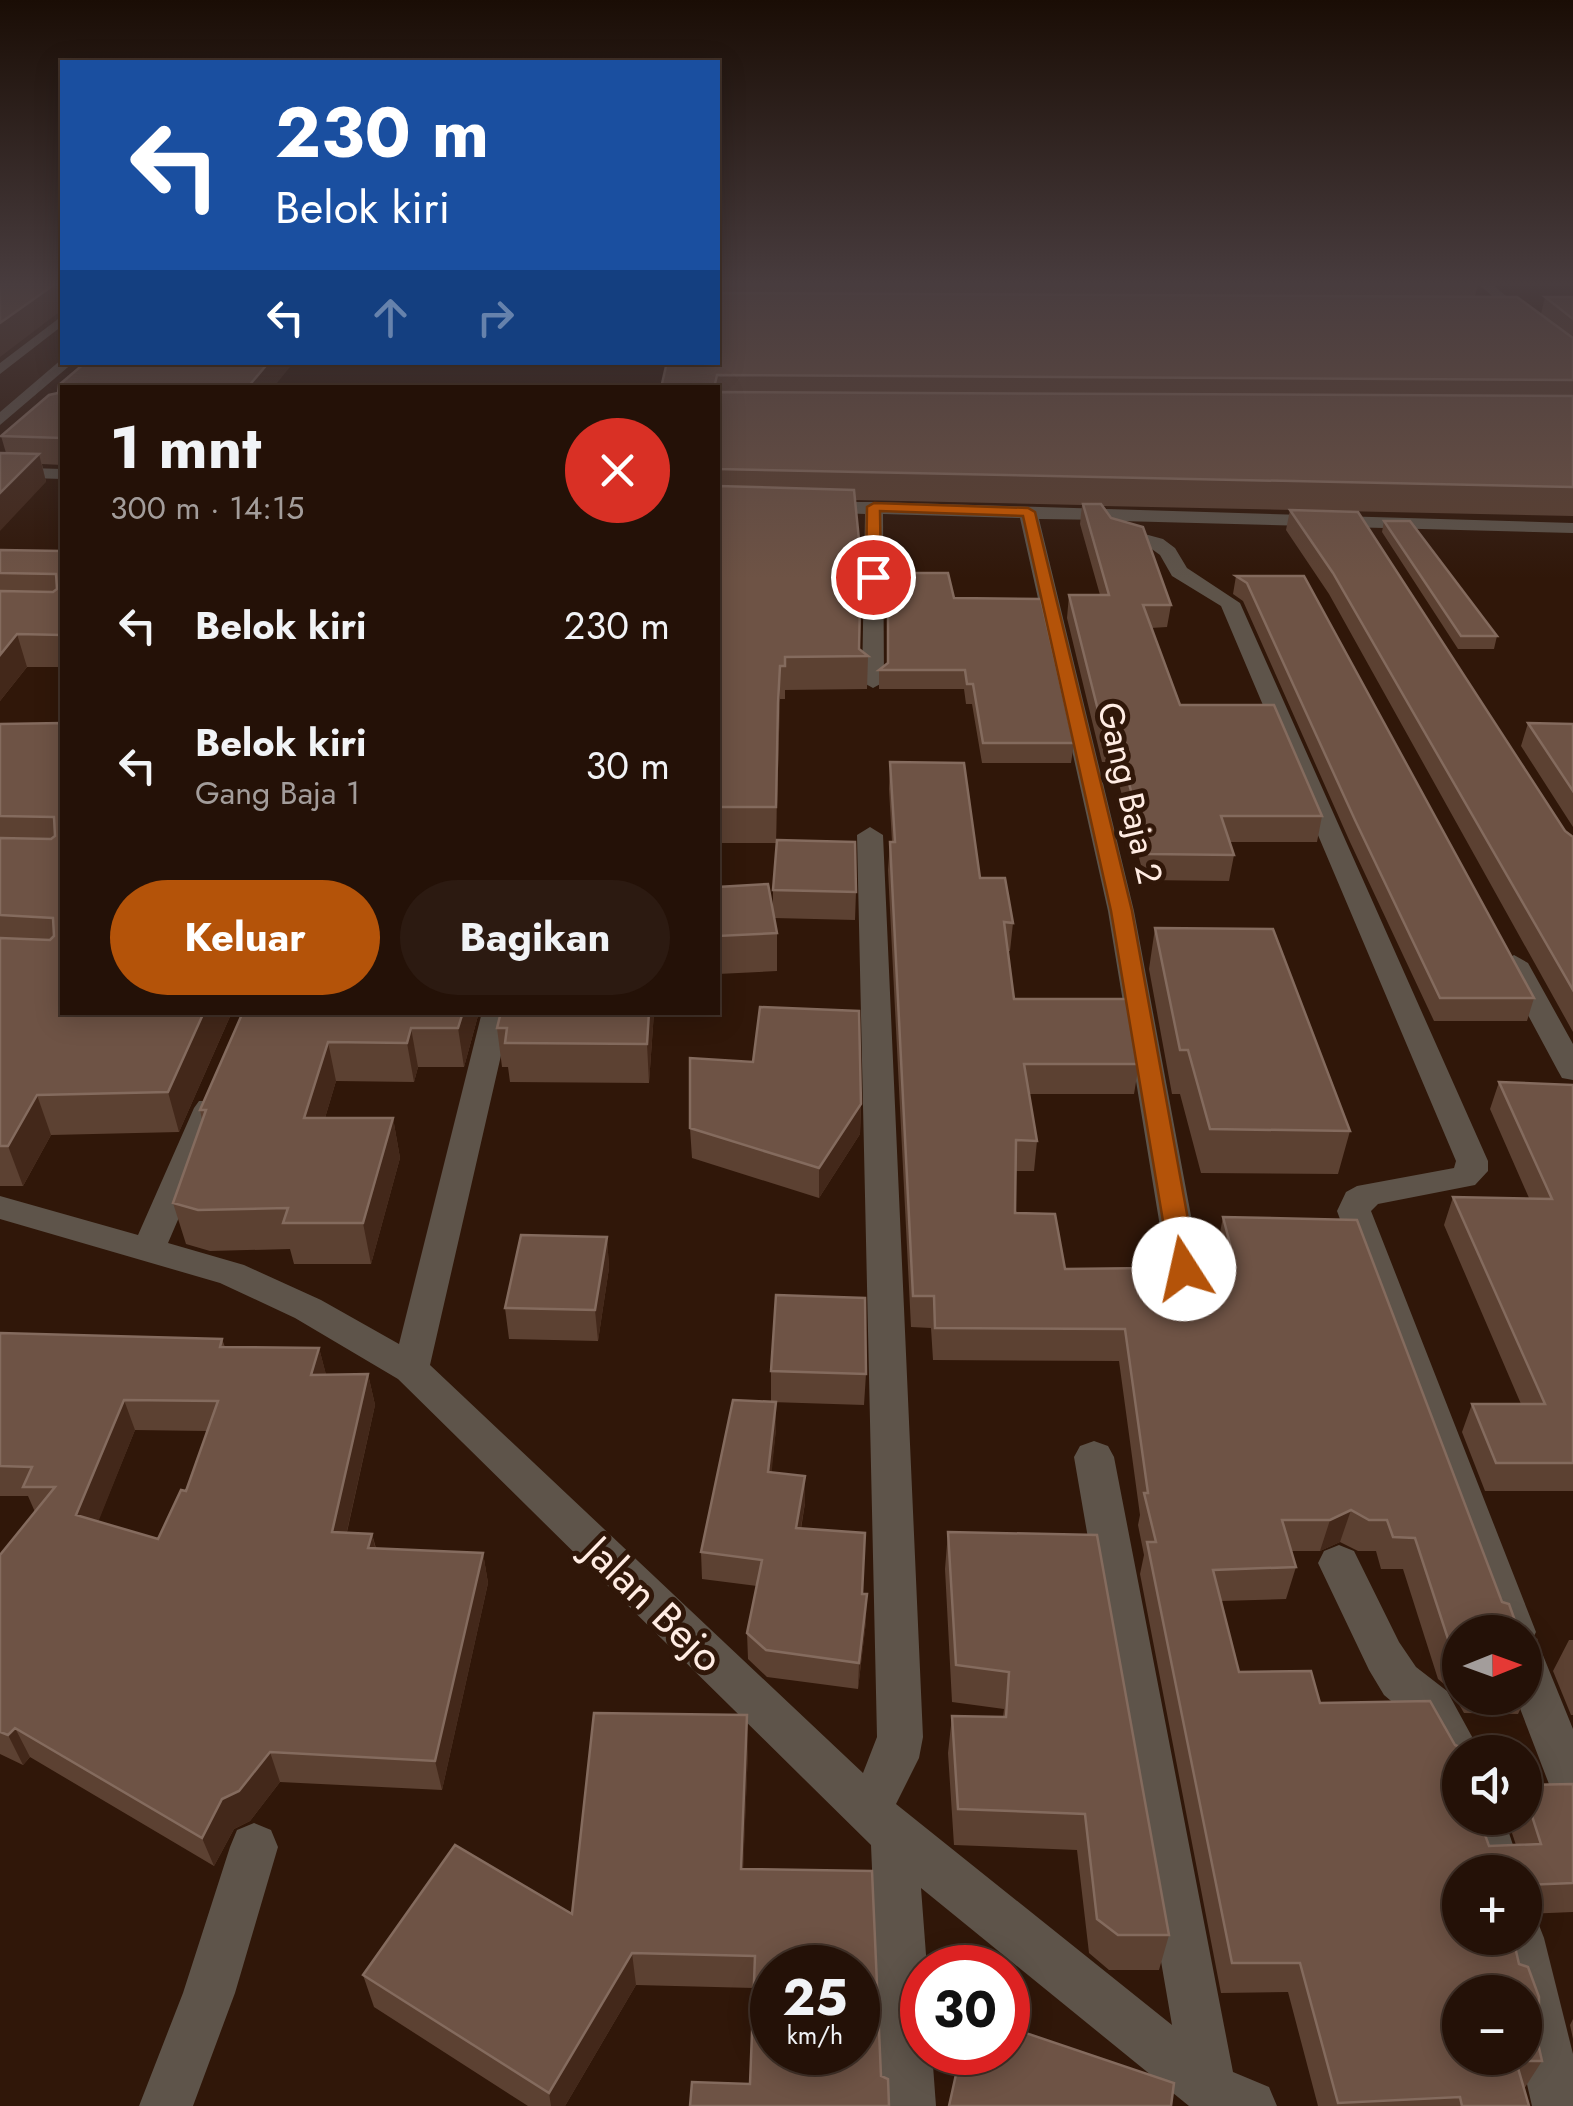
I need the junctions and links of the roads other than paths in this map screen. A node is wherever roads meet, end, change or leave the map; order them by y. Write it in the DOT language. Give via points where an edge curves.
graph roads {
  1 [pos="43,382"];
  2 [pos="44,413"];
  3 [pos="2,416"];
  4 [pos="0,472"];
  5 [pos="60,474"];
  6 [pos="796,506"];
  7 [pos="874,507"];
  8 [pos="1028,512"];
  9 [pos="1111,522"];
  10 [pos="1573,528"];
  11 [pos="873,682"];
  12 [pos="870,835"];
  13 [pos="1499,936"];
  14 [pos="496,1015"];
  15 [pos="1573,1071"];
  16 [pos="220,1085"];
  17 [pos="0,1207"];
  18 [pos="149,1248"];
  19 [pos="1184,1269"];
  20 [pos="411,1369"];
  21 [pos="1094,1457"];
  22 [pos="1338,1562"];
  23 [pos="1508,1615"];
  24 [pos="1542,1707"];
  25 [pos="1447,1735"];
  26 [pos="1573,1789"];
  27 [pos="881,1823"];
  28 [pos="254,1847"];
  29 [pos="1523,1955"];
  30 [pos="1230,2098"];
  31 [pos="166,2106"];
  32 [pos="909,2106"];
  33 [pos="1559,2106"];
  1 -- 3 [label="street"];
  2 -- 3 [label="street"];
  4 -- 5 [label="street"];
  6 -- 7 [label="street"];
  7 -- 8 [label="street"];
  7 -- 11 [label="street"];
  8 -- 9 [label="street"];
  8 -- 19 [label="street, Gang Baja 2" via="1122,911"];
  9 -- 10 [label="street" via="1369,533"];
  9 -- 23 [label="street" via="1156,543 1188,580 1230,604 1472,1161 1463,1178 1369,1194 1354,1210"];
  12 -- 27 [label="street" via="900,1737"];
  13 -- 15 [label="street"];
  14 -- 20 [label="street"];
  16 -- 18 [label="street"];
  17 -- 18 [label="street, Jalan Bejo"];
  18 -- 20 [label="street, Jalan Bejo" via="232,1274 308,1309"];
  20 -- 27 [label="street, Jalan Bejo"];
  21 -- 30 [label="street"];
  22 -- 25 [label="street" via="1392,1668 1431,1706"];
  24 -- 26 [label="street"];
  27 -- 30 [label="street, Jalan Bejo"];
  27 -- 32 [label="street"];
  28 -- 31 [label="street"];
  29 -- 33 [label="street"];
}
